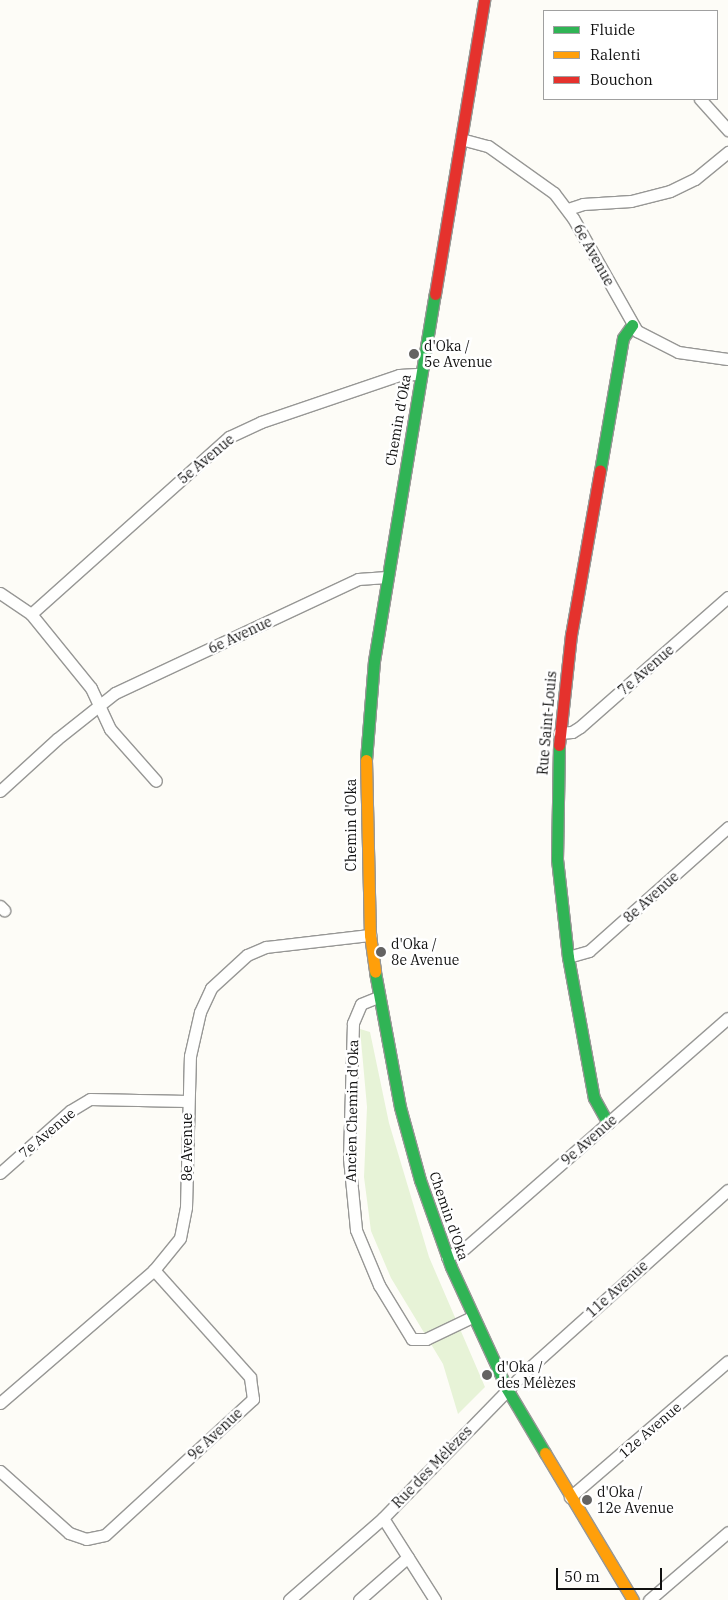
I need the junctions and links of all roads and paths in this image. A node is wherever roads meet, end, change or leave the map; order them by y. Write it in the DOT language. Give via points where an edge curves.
graph roads {
  1 [pos="484,0"];
  2 [pos="701,100"];
  3 [pos="728,130"];
  4 [pos="461,139"];
  5 [pos="728,152"];
  6 [pos="568,209"];
  7 [pos="632,325"];
  8 [pos="728,359"];
  9 [pos="421,374"];
  10 [pos="387,577"];
  11 [pos="0,593"];
  12 [pos="728,597"];
  13 [pos="31,614"];
  14 [pos="98,706"];
  15 [pos="559,733"];
  16 [pos="156,781"];
  17 [pos="0,791"];
  18 [pos="728,827"];
  19 [pos="370,935"];
  20 [pos="568,957"];
  21 [pos="378,997"];
  22 [pos="728,1018"];
  23 [pos="187,1101"];
  24 [pos="608,1124"];
  25 [pos="0,1173"];
  26 [pos="728,1190"];
  27 [pos="447,1257"];
  28 [pos="154,1270"];
  29 [pos="472,1317"];
  30 [pos="728,1361"];
  31 [pos="507,1389"];
  32 [pos="0,1403"];
  33 [pos="0,1471"];
  34 [pos="570,1497"];
  35 [pos="383,1518"];
  36 [pos="728,1532"];
  37 [pos="408,1557"];
  38 [pos="289,1600"];
  39 [pos="359,1600"];
  40 [pos="435,1600"];
  41 [pos="634,1600"];
  42 [pos="649,1600"];
  1 -- 4 [label="main road, Chemin d'Oka"];
  2 -- 3 [label="street"];
  4 -- 6 [label="street, 6e Avenue" via="482,144 500,154 544,183"];
  4 -- 9 [label="main road, Chemin d'Oka"];
  5 -- 6 [label="street" via="696,179 670,191"];
  6 -- 7 [label="street, 6e Avenue"];
  7 -- 8 [label="street, 6e Avenue" via="648,338 678,352"];
  7 -- 15 [label="main road, Rue Saint-Louis" via="624,338 571,636"];
  9 -- 10 [label="main road, Chemin d'Oka"];
  9 -- 13 [label="street, 5e Avenue" via="398,375 261,422 229,437"];
  10 -- 14 [label="street, 6e Avenue" via="358,579 116,693"];
  10 -- 19 [label="main road, Chemin d'Oka" via="367,730 365,804"];
  11 -- 13 [label="street"];
  12 -- 15 [label="street, 7e Avenue" via="580,727 572,732"];
  13 -- 14 [label="street" via="91,688"];
  14 -- 16 [label="street" via="110,729"];
  14 -- 17 [label="street, 6e Avenue"];
  15 -- 20 [label="main road, Rue Saint-Louis" via="557,858"];
  18 -- 20 [label="street, 8e Avenue" via="589,951"];
  19 -- 21 [label="main road, Chemin d'Oka"];
  19 -- 23 [label="street, 8e Avenue" via="280,943 247,954 230,968 211,988 200,1012 190,1056"];
  20 -- 24 [label="main road, Rue Saint-Louis" via="594,1098"];
  21 -- 27 [label="main road, Chemin d'Oka" via="407,1134"];
  21 -- 29 [label="street, Ancien Chemin d'Oka" via="361,1004 353,1023 349,1123 351,1196 356,1230 379,1285 412,1339 426,1339"];
  22 -- 24 [label="street, 9e Avenue"];
  23 -- 25 [label="street, 7e Avenue" via="90,1099 70,1111"];
  23 -- 28 [label="street, 8e Avenue" via="186,1207 180,1238"];
  24 -- 27 [label="street, 9e Avenue" via="465,1248"];
  26 -- 31 [label="street, 11e Avenue"];
  27 -- 29 [label="main road, Chemin d'Oka"];
  28 -- 32 [label="street, 8e Avenue"];
  28 -- 33 [label="street, 9e Avenue" via="250,1377 253,1399 106,1536 86,1540 69,1533"];
  29 -- 31 [label="main road, Chemin d'Oka"];
  30 -- 34 [label="street, 12e Avenue"];
  31 -- 34 [label="main road, Chemin d'Oka"];
  31 -- 35 [label="street, Rue des Mélèzes"];
  34 -- 41 [label="main road, Chemin d'Oka"];
  35 -- 37 [label="street, Rue des Mélèzes"];
  35 -- 38 [label="street"];
  36 -- 42 [label="street"];
  37 -- 39 [label="street"];
  37 -- 40 [label="street, Rue des Mélèzes"];
}
